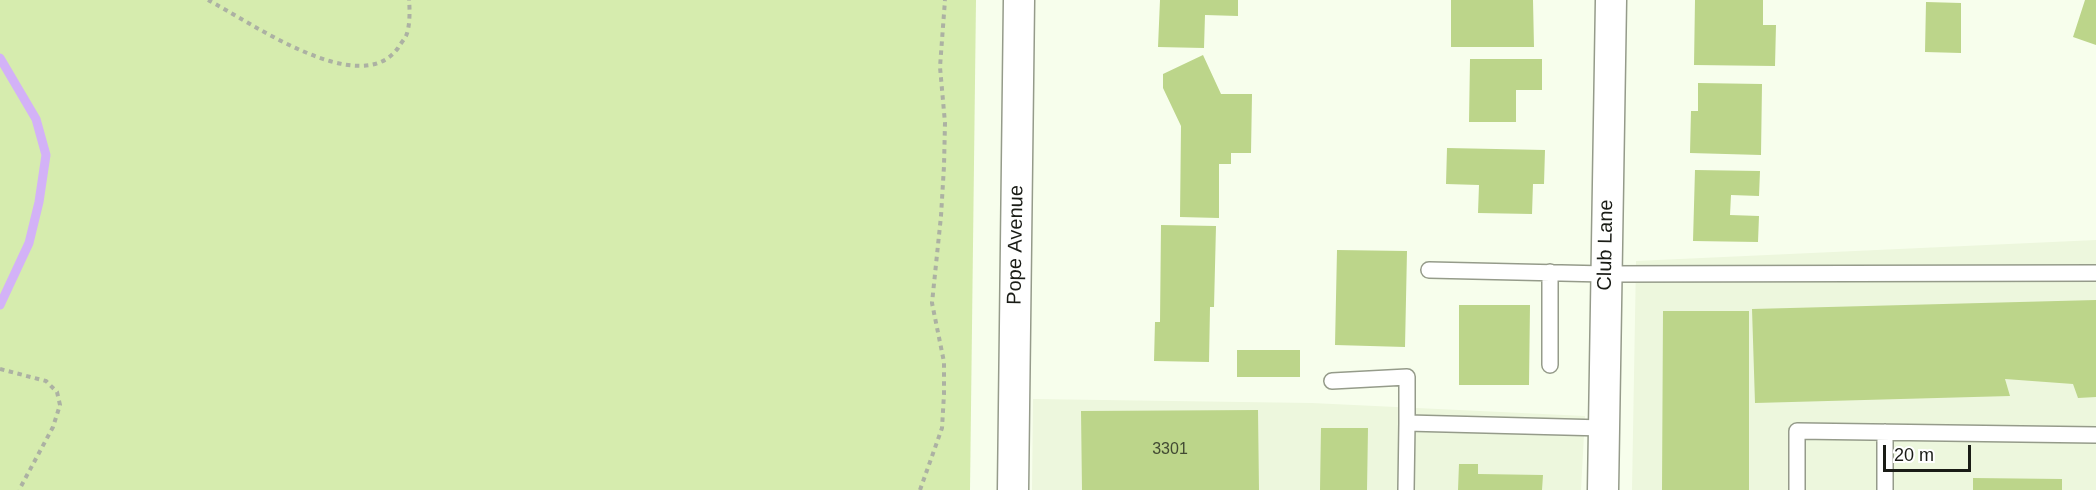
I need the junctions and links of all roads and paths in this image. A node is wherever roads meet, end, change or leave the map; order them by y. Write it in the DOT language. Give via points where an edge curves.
graph roads {
  1 [pos="208,0"];
  2 [pos="410,0"];
  3 [pos="945,0"];
  4 [pos="1019,0"];
  5 [pos="1611,0"];
  6 [pos="1429,270"];
  7 [pos="1550,272"];
  8 [pos="1605,273"];
  9 [pos="2096,273"];
  10 [pos="1550,365"];
  11 [pos="0,369"];
  12 [pos="1332,381"];
  13 [pos="1407,423"];
  14 [pos="1604,428"];
  15 [pos="1885,432"];
  16 [pos="2096,435"];
  17 [pos="19,490"];
  18 [pos="920,490"];
  19 [pos="1013,490"];
  20 [pos="1406,490"];
  21 [pos="1603,490"];
  22 [pos="1797,490"];
  23 [pos="1885,490"];
  1 -- 2 [label="path" via="305,52 332,63 357,66 377,65 393,54 406,36"];
  3 -- 18 [label="path" via="940,67 944,166 932,303 944,362 944,394 942,428"];
  4 -- 19 [label="street, Pope Avenue"];
  5 -- 8 [label="street, Club Lane"];
  6 -- 7 [label="lane"];
  7 -- 8 [label="lane"];
  7 -- 10 [label="lane"];
  8 -- 9 [label="lane"];
  8 -- 14 [label="street, Club Lane"];
  11 -- 17 [label="path" via="46,381 57,392 60,405 53,427"];
  12 -- 13 [label="lane" via="1407,377"];
  13 -- 14 [label="lane"];
  13 -- 20 [label="lane"];
  14 -- 21 [label="street, Club Lane"];
  15 -- 16 [label="lane"];
  15 -- 22 [label="lane" via="1797,431"];
  15 -- 23 [label="lane"];
}
